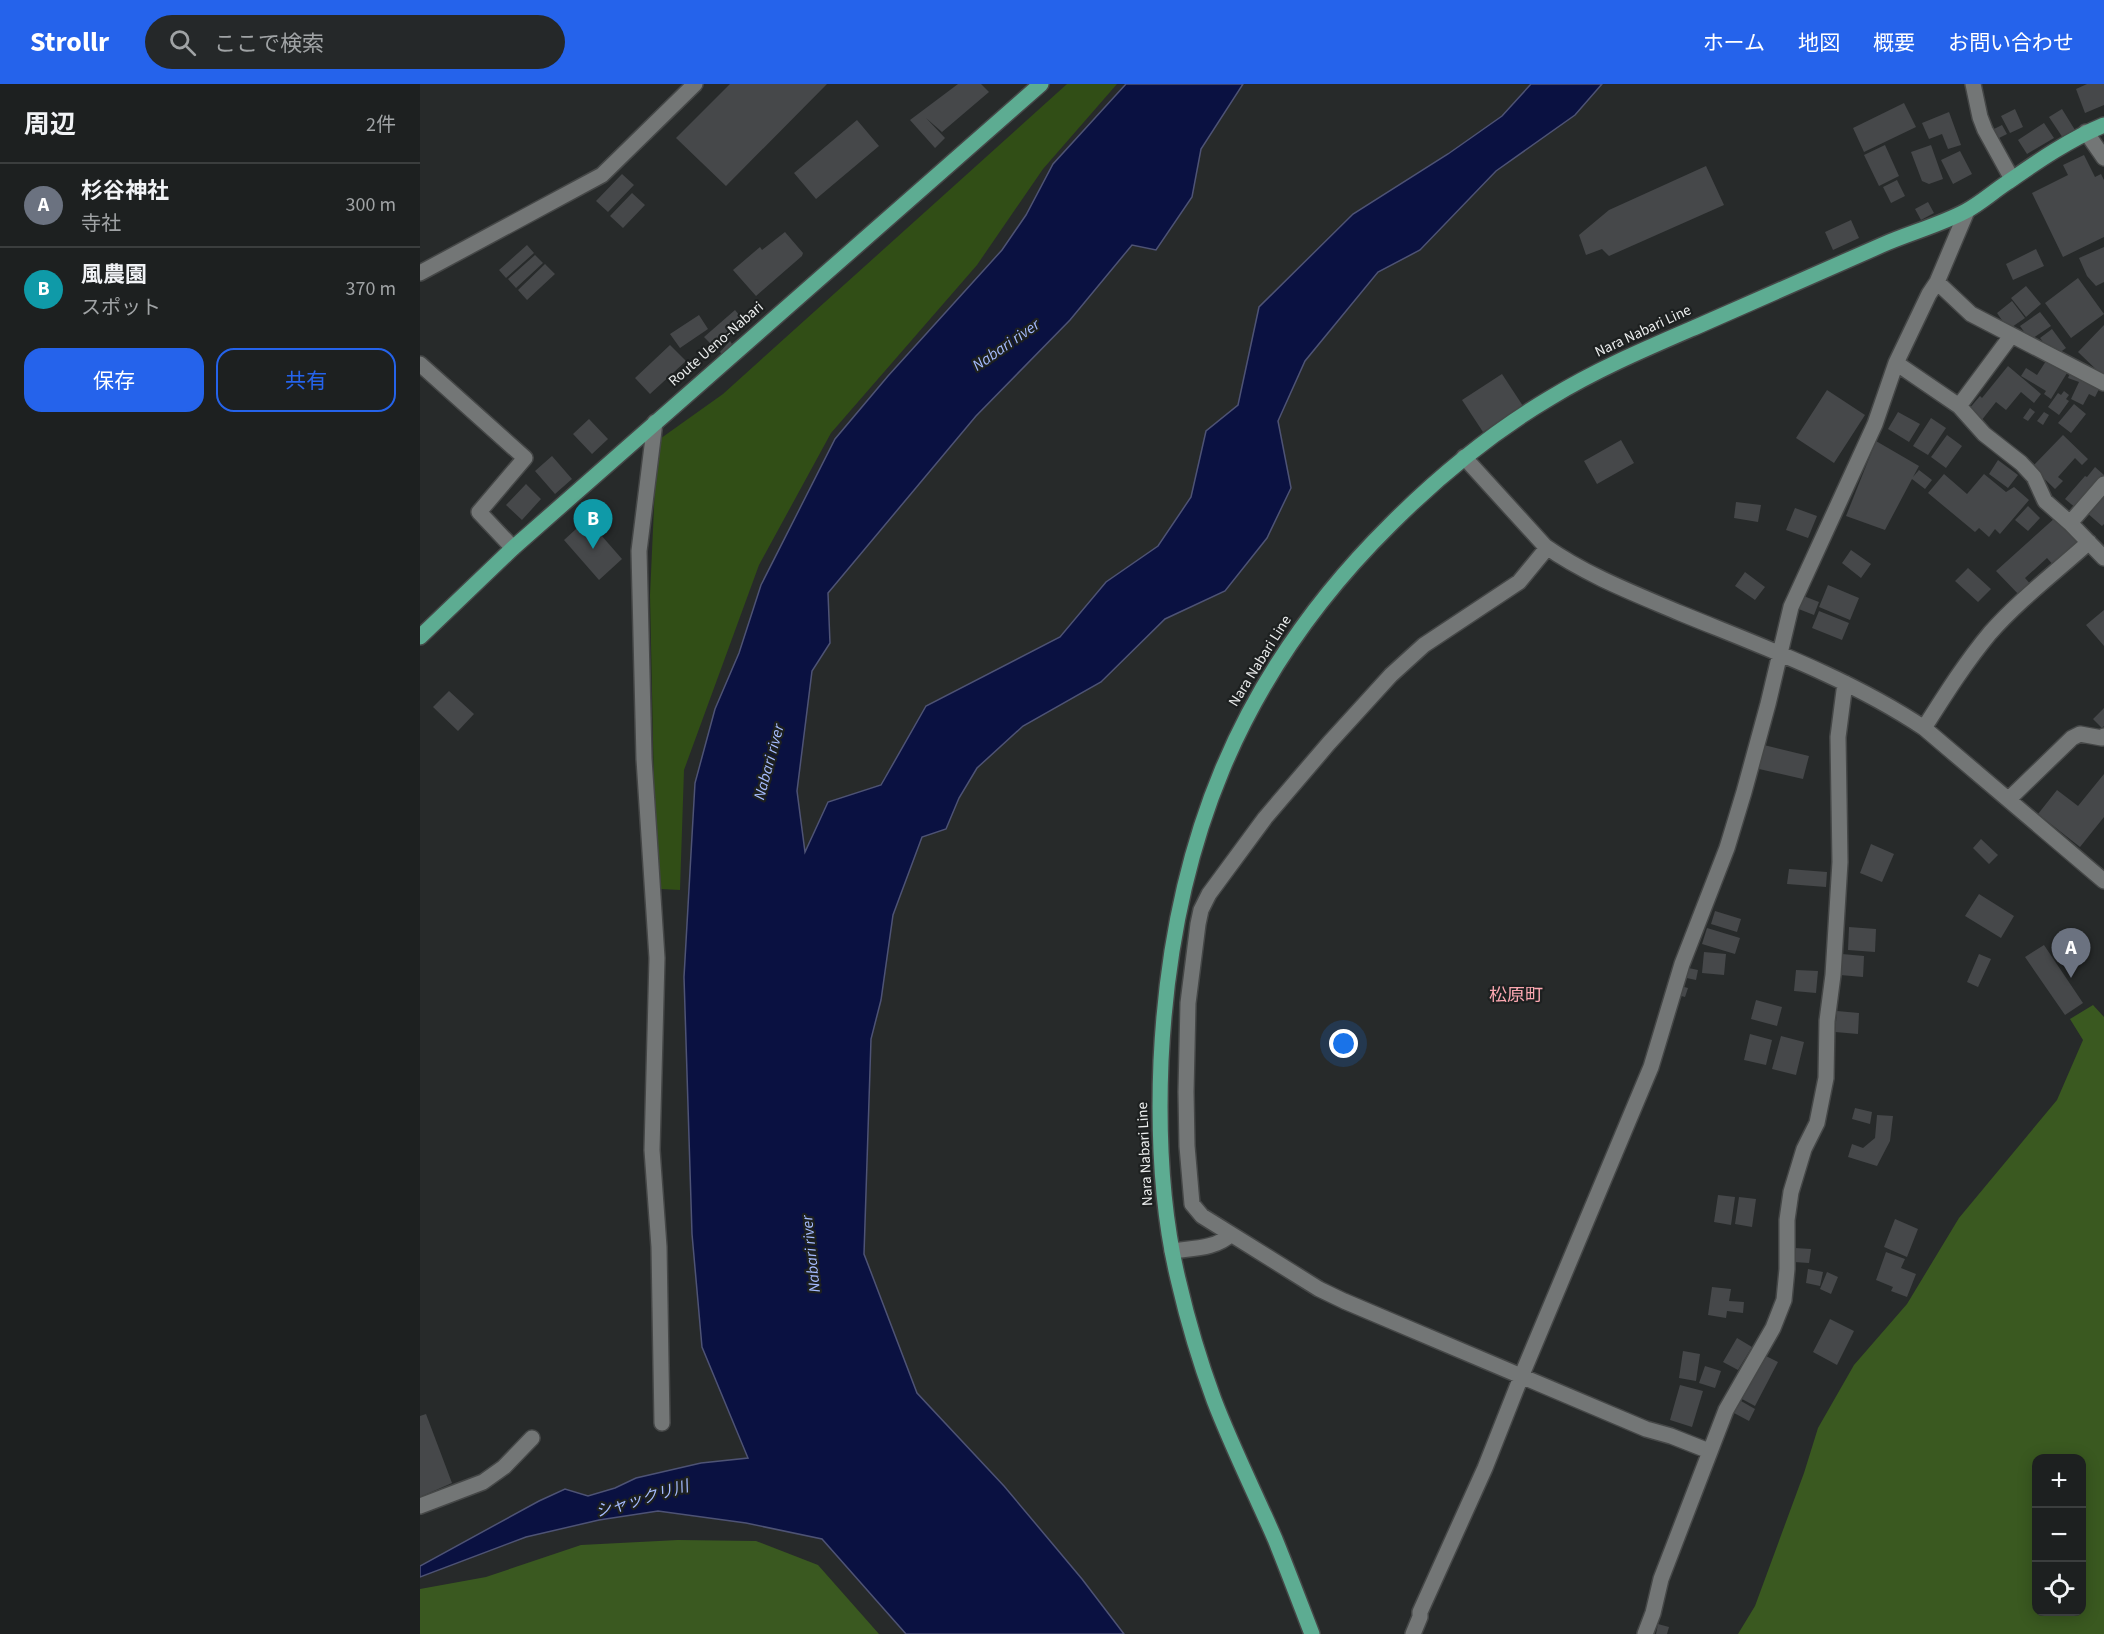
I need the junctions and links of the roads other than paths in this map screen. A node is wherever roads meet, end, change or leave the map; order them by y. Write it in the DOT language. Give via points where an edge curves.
graph roads {
  1 [pos="695,84"];
  2 [pos="1041,84"];
  3 [pos="1972,84"];
  4 [pos="2104,125"];
  5 [pos="2086,132"];
  6 [pos="2104,158"];
  7 [pos="2012,179"];
  8 [pos="1967,211"];
  9 [pos="420,273"];
  10 [pos="1937,282"];
  11 [pos="2011,336"];
  12 [pos="1896,363"];
  13 [pos="420,364"];
  14 [pos="2104,383"];
  15 [pos="1959,406"];
  16 [pos="655,422"];
  17 [pos="1464,457"];
  18 [pos="2104,484"];
  19 [pos="2070,523"];
  20 [pos="2089,543"];
  21 [pos="513,548"];
  22 [pos="1547,548"];
  23 [pos="2104,558"];
  24 [pos="420,637"];
  25 [pos="1779,654"];
  26 [pos="1845,682"];
  27 [pos="1924,728"];
  28 [pos="2097,736"];
  29 [pos="2104,745"];
  30 [pos="2009,799"];
  31 [pos="2104,881"];
  32 [pos="1231,1234"];
  33 [pos="1172,1251"];
  34 [pos="1521,1377"];
  35 [pos="662,1423"];
  36 [pos="532,1438"];
  37 [pos="1709,1451"];
  38 [pos="420,1506"];
  39 [pos="1312,1634"];
  40 [pos="1413,1634"];
  41 [pos="1645,1634"];
  1 -- 9 [label="street" via="602,175"];
  2 -- 16 [label="main road, Route Ueno-Nabari"];
  3 -- 7 [label="street" via="1982,124"];
  4 -- 5 [label="main road, Nara Nabari Line"];
  5 -- 6 [label="street"];
  5 -- 7 [label="main road, Nara Nabari Line"];
  7 -- 8 [label="main road, Nara Nabari Line"];
  8 -- 10 [label="street"];
  8 -- 17 [label="main road, Nara Nabari Line" via="1614,363 1549,399"];
  10 -- 11 [label="street" via="1971,314"];
  10 -- 12 [label="street"];
  11 -- 14 [label="street"];
  11 -- 15 [label="street"];
  12 -- 15 [label="street"];
  12 -- 25 [label="street" via="1875,423 1791,607"];
  13 -- 21 [label="street" via="525,458 479,512"];
  15 -- 19 [label="street" via="1984,434 2034,477 2045,501"];
  16 -- 21 [label="main road, Route Ueno-Nabari"];
  16 -- 35 [label="street" via="639,551 644,759 657,958 652,1150 659,1246"];
  17 -- 22 [label="street"];
  17 -- 33 [label="main road, Nara Nabari Line" via="1372,542 1293,639 1243,722 1216,784 1181,895 1165,988 1161,1136"];
  18 -- 19 [label="street"];
  19 -- 20 [label="street"];
  20 -- 23 [label="street"];
  20 -- 27 [label="street" via="1992,632 1965,664"];
  21 -- 24 [label="main road, Route Ueno-Nabari"];
  22 -- 25 [label="street" via="1618,588"];
  22 -- 32 [label="street" via="1519,582 1424,645 1391,675 1265,818 1201,910 1188,1004 1187,1146 1192,1203 1202,1216"];
  25 -- 26 [label="street"];
  25 -- 34 [label="street" via="1741,804 1682,964 1651,1067"];
  26 -- 27 [label="street"];
  26 -- 37 [label="street" via="1838,737 1840,862 1826,1078 1816,1123 1791,1192 1784,1300 1773,1328 1726,1410"];
  27 -- 30 [label="street"];
  28 -- 29 [label="street"];
  28 -- 30 [label="street" via="2080,734 2072,738"];
  30 -- 31 [label="street"];
  32 -- 33 [label="street" via="1216,1245"];
  32 -- 34 [label="street" via="1337,1298"];
  33 -- 39 [label="main road, Nara Nabari Line" via="1215,1401"];
  34 -- 37 [label="street"];
  34 -- 40 [label="street"];
  36 -- 38 [label="street" via="483,1482"];
  37 -- 41 [label="street" via="1661,1578"];
}
